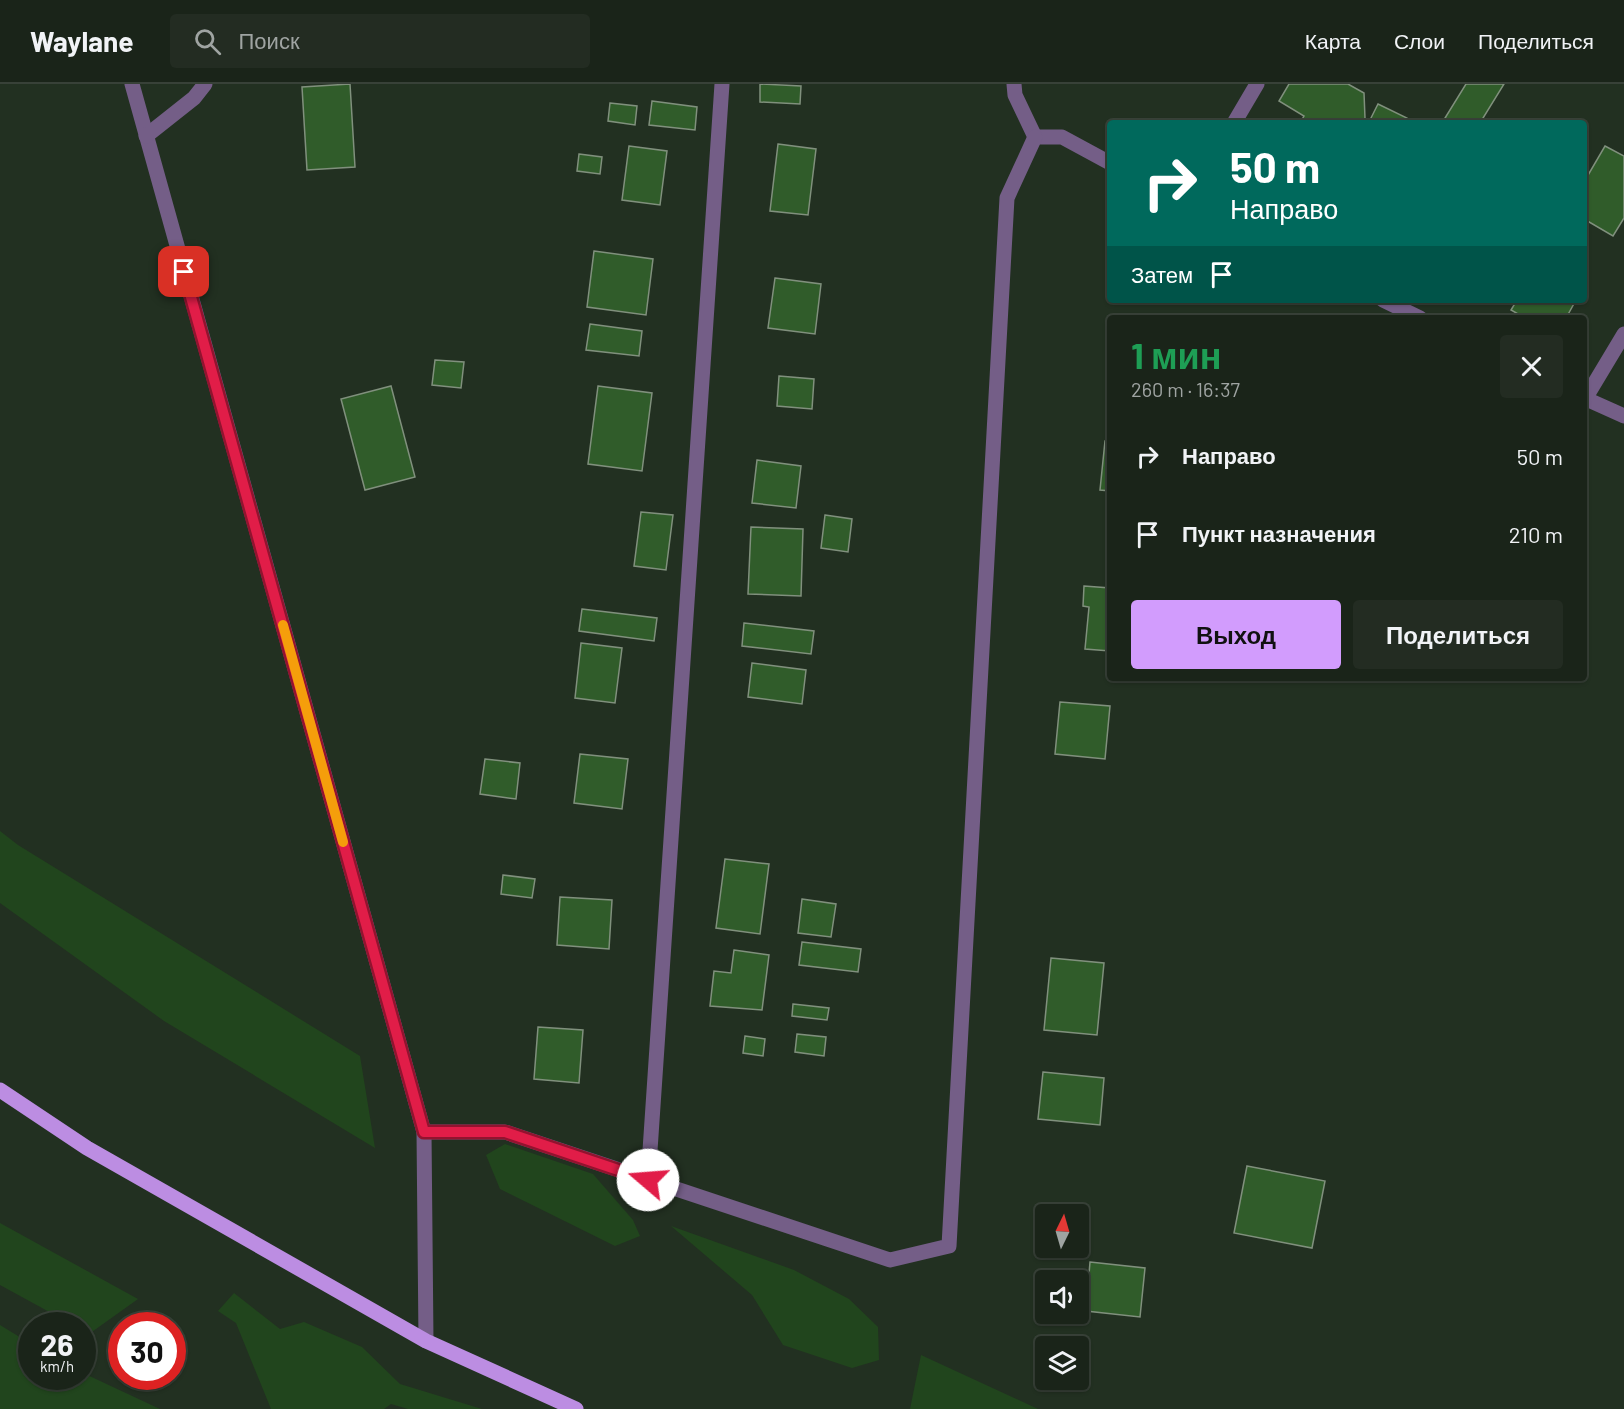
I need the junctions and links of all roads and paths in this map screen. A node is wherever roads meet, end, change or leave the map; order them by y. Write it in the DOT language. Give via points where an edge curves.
graph roads {
  1 [pos="132,84"];
  2 [pos="205,84"];
  3 [pos="722,84"];
  4 [pos="1014,84"];
  5 [pos="1257,84"];
  6 [pos="1236,120"];
  7 [pos="146,136"];
  8 [pos="1035,137"];
  9 [pos="1107,161"];
  10 [pos="1389,303"];
  11 [pos="1414,315"];
  12 [pos="1624,334"];
  13 [pos="1587,395"];
  14 [pos="1587,399"];
  15 [pos="1624,416"];
  16 [pos="0,1090"];
  17 [pos="424,1132"];
  18 [pos="648,1180"];
  19 [pos="426,1341"];
  20 [pos="576,1409"];
  1 -- 7 [label="street"];
  2 -- 7 [label="street" via="194,98"];
  3 -- 18 [label="street"];
  4 -- 8 [label="street" via="1015,95"];
  5 -- 6 [label="street"];
  7 -- 17 [label="street"];
  8 -- 9 [label="street" via="1062,137"];
  8 -- 18 [label="street" via="1007,198 949,1246 890,1260"];
  10 -- 11 [label="street"];
  12 -- 13 [label="street"];
  14 -- 15 [label="street"];
  16 -- 19 [label="main road" via="87,1148"];
  17 -- 18 [label="street" via="505,1132"];
  17 -- 19 [label="street"];
  19 -- 20 [label="main road"];
}
